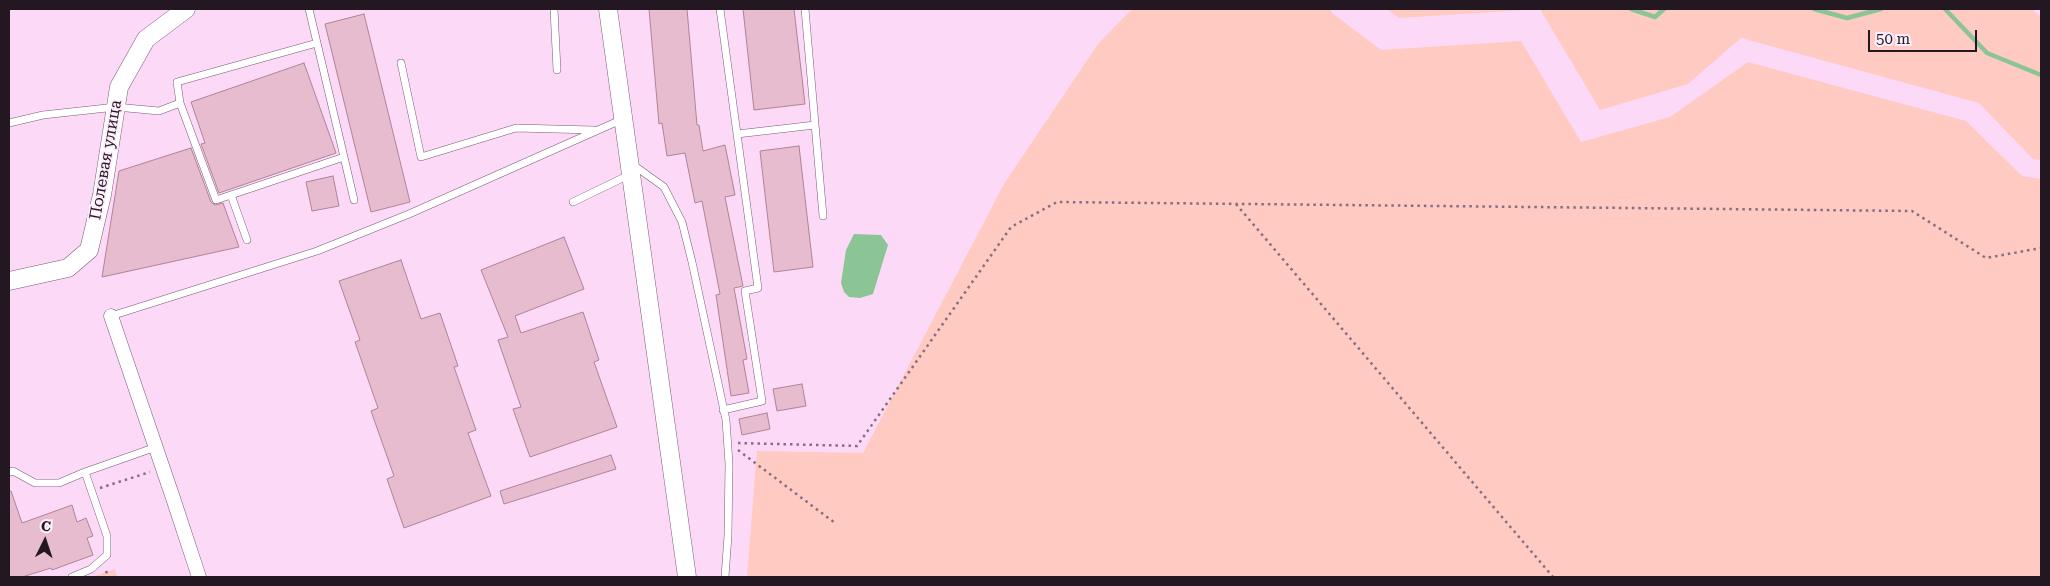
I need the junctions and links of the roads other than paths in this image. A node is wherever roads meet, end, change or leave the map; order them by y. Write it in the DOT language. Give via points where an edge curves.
graph roads {
  1 [pos="186,9"];
  2 [pos="309,9"];
  3 [pos="554,9"];
  4 [pos="608,9"];
  5 [pos="720,9"];
  6 [pos="805,9"];
  7 [pos="317,43"];
  8 [pos="401,63"];
  9 [pos="557,70"];
  10 [pos="180,103"];
  11 [pos="116,107"];
  12 [pos="624,119"];
  13 [pos="9,122"];
  14 [pos="815,125"];
  15 [pos="597,130"];
  16 [pos="737,134"];
  17 [pos="344,157"];
  18 [pos="631,168"];
  19 [pos="231,195"];
  20 [pos="354,200"];
  21 [pos="573,202"];
  22 [pos="823,216"];
  23 [pos="247,240"];
  24 [pos="9,281"];
  25 [pos="111,316"];
  26 [pos="723,410"];
  27 [pos="156,447"];
  28 [pos="9,472"];
  29 [pos="85,472"];
  30 [pos="72,577"];
  31 [pos="199,577"];
  32 [pos="687,577"];
  33 [pos="725,577"];
  1 -- 11 [label="street, Полевая улица" via="146,39 119,87"];
  2 -- 7 [label="lane"];
  3 -- 9 [label="lane"];
  4 -- 12 [label="street"];
  5 -- 16 [label="lane"];
  6 -- 14 [label="lane"];
  7 -- 10 [label="lane" via="177,82"];
  7 -- 17 [label="lane"];
  8 -- 15 [label="lane" via="421,157 516,128"];
  10 -- 11 [label="lane" via="159,111"];
  10 -- 19 [label="lane" via="216,200"];
  11 -- 13 [label="lane"];
  11 -- 24 [label="street, Полевая улица" via="102,195 89,250 68,268"];
  12 -- 15 [label="lane"];
  12 -- 18 [label="street"];
  14 -- 16 [label="lane"];
  14 -- 22 [label="lane"];
  15 -- 25 [label="lane" via="409,214 317,251"];
  16 -- 26 [label="lane" via="758,288 745,291 762,401"];
  17 -- 19 [label="lane"];
  17 -- 20 [label="lane"];
  18 -- 21 [label="lane"];
  18 -- 26 [label="lane" via="664,187 682,222"];
  18 -- 32 [label="street"];
  19 -- 23 [label="lane"];
  25 -- 27 [label="street"];
  26 -- 33 [label="lane" via="729,464"];
  27 -- 29 [label="lane"];
  27 -- 31 [label="street"];
  28 -- 29 [label="lane" via="35,483 59,483"];
  29 -- 30 [label="lane" via="107,536 107,555 91,569"];
}
